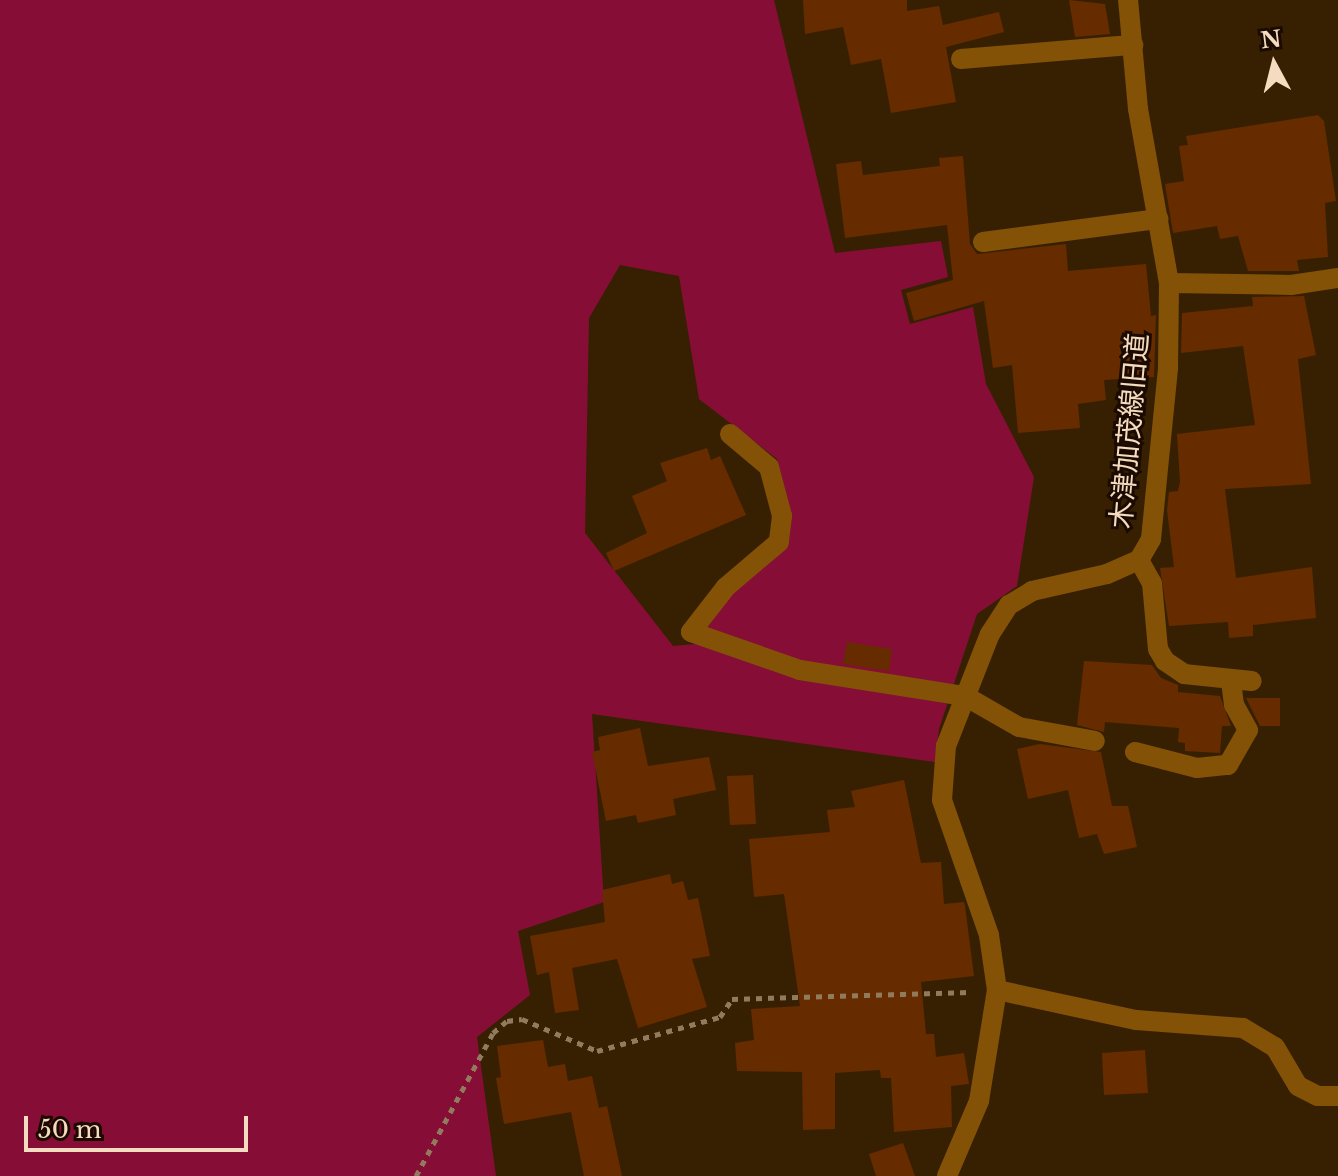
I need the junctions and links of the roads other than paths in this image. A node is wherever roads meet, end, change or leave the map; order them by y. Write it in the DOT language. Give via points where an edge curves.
graph roads {
  1 [pos="1128,0"];
  2 [pos="1133,45"];
  3 [pos="961,59"];
  4 [pos="1158,219"];
  5 [pos="983,242"];
  6 [pos="1338,278"];
  7 [pos="1169,283"];
  8 [pos="730,434"];
  9 [pos="1139,560"];
  10 [pos="965,696"];
  11 [pos="1095,741"];
  12 [pos="1135,752"];
  13 [pos="997,990"];
  14 [pos="1338,1096"];
  15 [pos="947,1176"];
  1 -- 2 [label="street, 木津加茂線旧道"];
  2 -- 3 [label="street"];
  2 -- 4 [label="street, 木津加茂線旧道"];
  4 -- 5 [label="street"];
  4 -- 7 [label="street, 木津加茂線旧道"];
  6 -- 7 [label="street" via="1291,285"];
  7 -- 9 [label="street, 木津加茂線旧道" via="1158,482 1151,539"];
  8 -- 10 [label="street" via="769,467 782,516 779,542 726,587 691,632 800,670"];
  9 -- 10 [label="street, 木津加茂線旧道" via="1020,597 998,619"];
  9 -- 12 [label="street" via="1152,583 1158,649 1165,661 1184,674 1241,680 1234,705 1248,730 1228,765 1197,768"];
  10 -- 11 [label="street" via="1019,727"];
  10 -- 13 [label="street, 木津加茂線旧道" via="946,746 942,800 989,935"];
  13 -- 14 [label="street" via="1136,1020 1243,1028 1275,1047 1298,1086 1318,1096"];
  13 -- 15 [label="street, 木津加茂線旧道" via="979,1101"];
}
